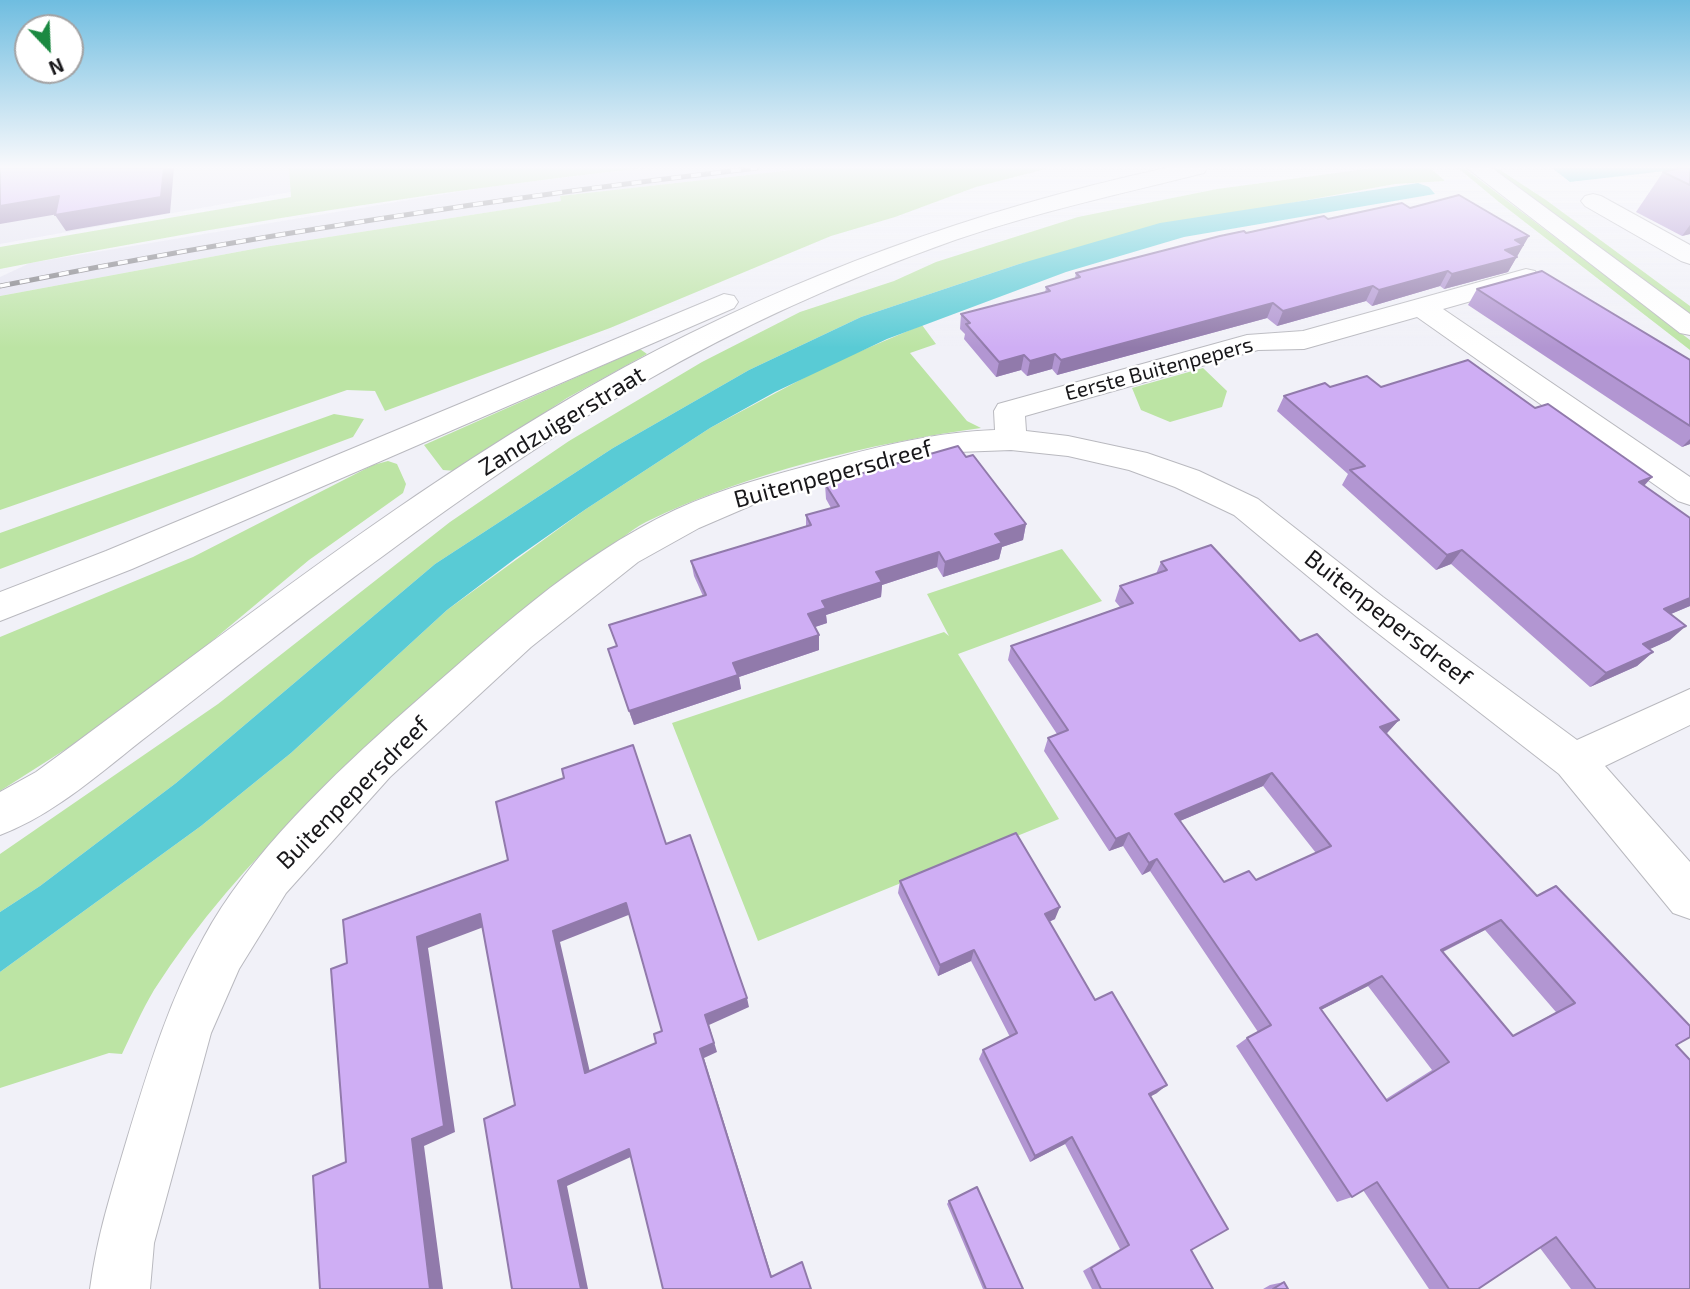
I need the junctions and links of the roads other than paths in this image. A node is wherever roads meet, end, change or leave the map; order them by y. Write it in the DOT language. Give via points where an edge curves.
graph roads {
  1 [pos="914,228"];
  2 [pos="970,228"];
  3 [pos="1558,228"];
  4 [pos="1641,228"];
  5 [pos="1690,256"];
  6 [pos="1542,273"];
  7 [pos="1421,307"];
  8 [pos="1690,327"];
  9 [pos="1011,440"];
  10 [pos="1690,493"];
  11 [pos="0,607"];
  12 [pos="1690,706"];
  13 [pos="1574,761"];
  14 [pos="0,815"];
  15 [pos="1690,897"];
  16 [pos="120,1289"];
  1 -- 11 [label="street, Zandzuigerstraat" via="780,277"];
  2 -- 14 [label="street, Zandzuigerstraat" via="801,292 697,341 562,417 441,497 51,785"];
  3 -- 8 [label="street"];
  4 -- 5 [label="street"];
  6 -- 7 [label="street, Eerste Buitenpepers"];
  7 -- 9 [label="street, Eerste Buitenpepers" via="1304,341 1257,341 1009,411"];
  7 -- 10 [label="street"];
  9 -- 13 [label="street, Buitenpepersdreef" via="1068,446 1136,461 1246,507"];
  9 -- 16 [label="street, Buitenpepersdreef" via="901,451 752,492 687,519 625,553 571,592 375,764 270,878 222,951 186,1028 125,1243"];
  12 -- 13 [label="street"];
  13 -- 15 [label="street, Buitenpepersdreef"];
}
